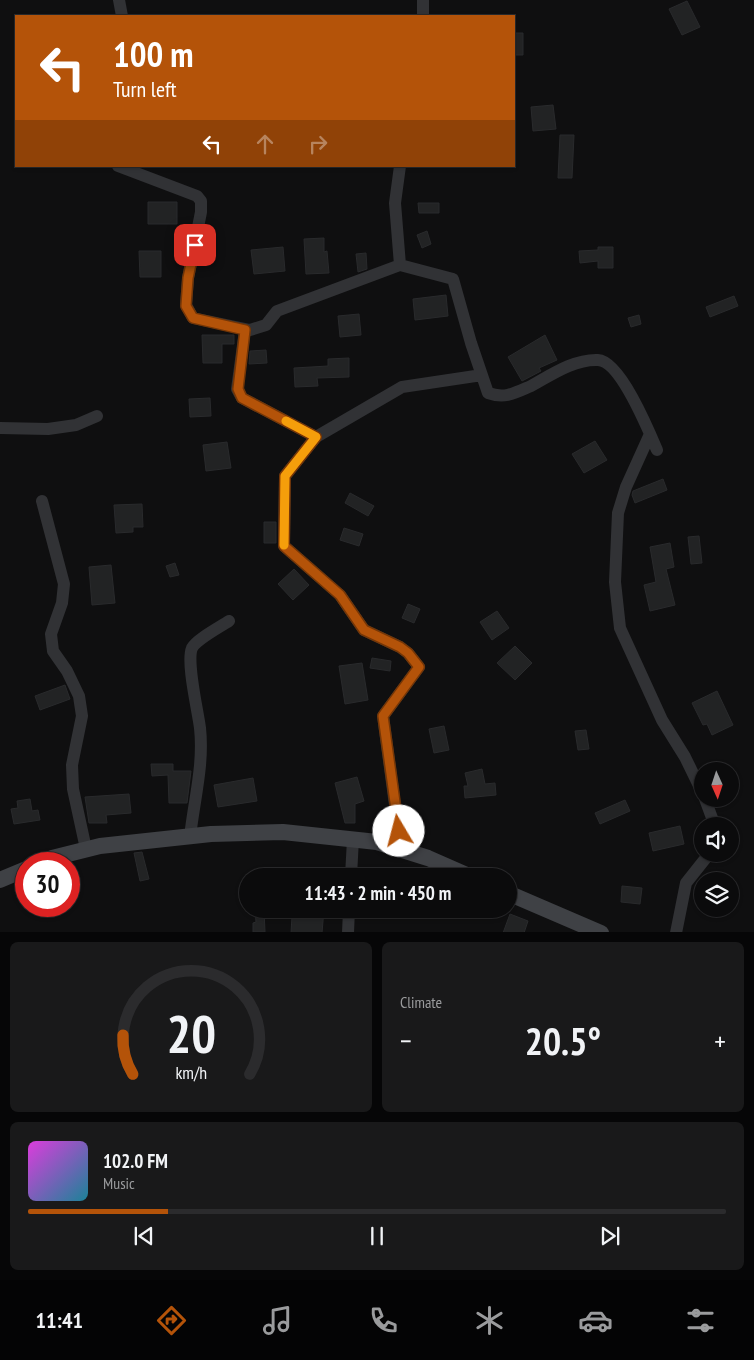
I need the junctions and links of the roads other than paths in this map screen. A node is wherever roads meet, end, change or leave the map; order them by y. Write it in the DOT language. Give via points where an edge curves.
graph roads {
  1 [pos="119,0"];
  2 [pos="423,0"];
  3 [pos="122,15"];
  4 [pos="423,15"];
  5 [pos="121,167"];
  6 [pos="400,167"];
  7 [pos="400,264"];
  8 [pos="245,330"];
  9 [pos="482,375"];
  10 [pos="97,416"];
  11 [pos="0,428"];
  12 [pos="650,434"];
  13 [pos="316,437"];
  14 [pos="657,450"];
  15 [pos="42,501"];
  16 [pos="229,621"];
  17 [pos="694,775"];
  18 [pos="190,838"];
  19 [pos="353,839"];
  20 [pos="86,849"];
  21 [pos="401,850"];
  22 [pos="75,852"];
  23 [pos="702,862"];
  24 [pos="351,868"];
  25 [pos="451,868"];
  26 [pos="15,874"];
  27 [pos="0,880"];
  28 [pos="517,897"];
  29 [pos="349,918"];
  30 [pos="348,932"];
  31 [pos="601,932"];
  32 [pos="676,932"];
  1 -- 3 [label="street"];
  2 -- 4 [label="street"];
  5 -- 8 [label="street" via="197,196 201,201 186,306 193,318"];
  6 -- 7 [label="street" via="395,203"];
  7 -- 8 [label="street" via="277,310 266,325"];
  7 -- 9 [label="street" via="453,279"];
  8 -- 13 [label="street" via="238,389 242,398"];
  9 -- 12 [label="street" via="488,393 511,396 572,364 599,360 612,367 626,386"];
  9 -- 13 [label="street" via="402,387"];
  10 -- 11 [label="street" via="76,425 48,429"];
  12 -- 14 [label="street"];
  12 -- 17 [label="street" via="626,486 618,513 615,582 620,628 662,720"];
  13 -- 21 [label="street" via="285,476 284,546 340,595 364,630 400,647 419,667 383,716"];
  15 -- 20 [label="street" via="64,584 52,634 53,651 79,696 82,716 72,764 73,789"];
  16 -- 18 [label="street" via="193,646 190,653 202,745"];
  18 -- 19 [label="street" via="211,834 283,832"];
  18 -- 20 [label="street" via="147,840"];
  19 -- 21 [label="street"];
  19 -- 24 [label="street"];
  20 -- 22 [label="street"];
  21 -- 25 [label="street"];
  23 -- 32 [label="street" via="686,883"];
  26 -- 27 [label="street"];
  28 -- 31 [label="street"];
  29 -- 30 [label="street"];
}
